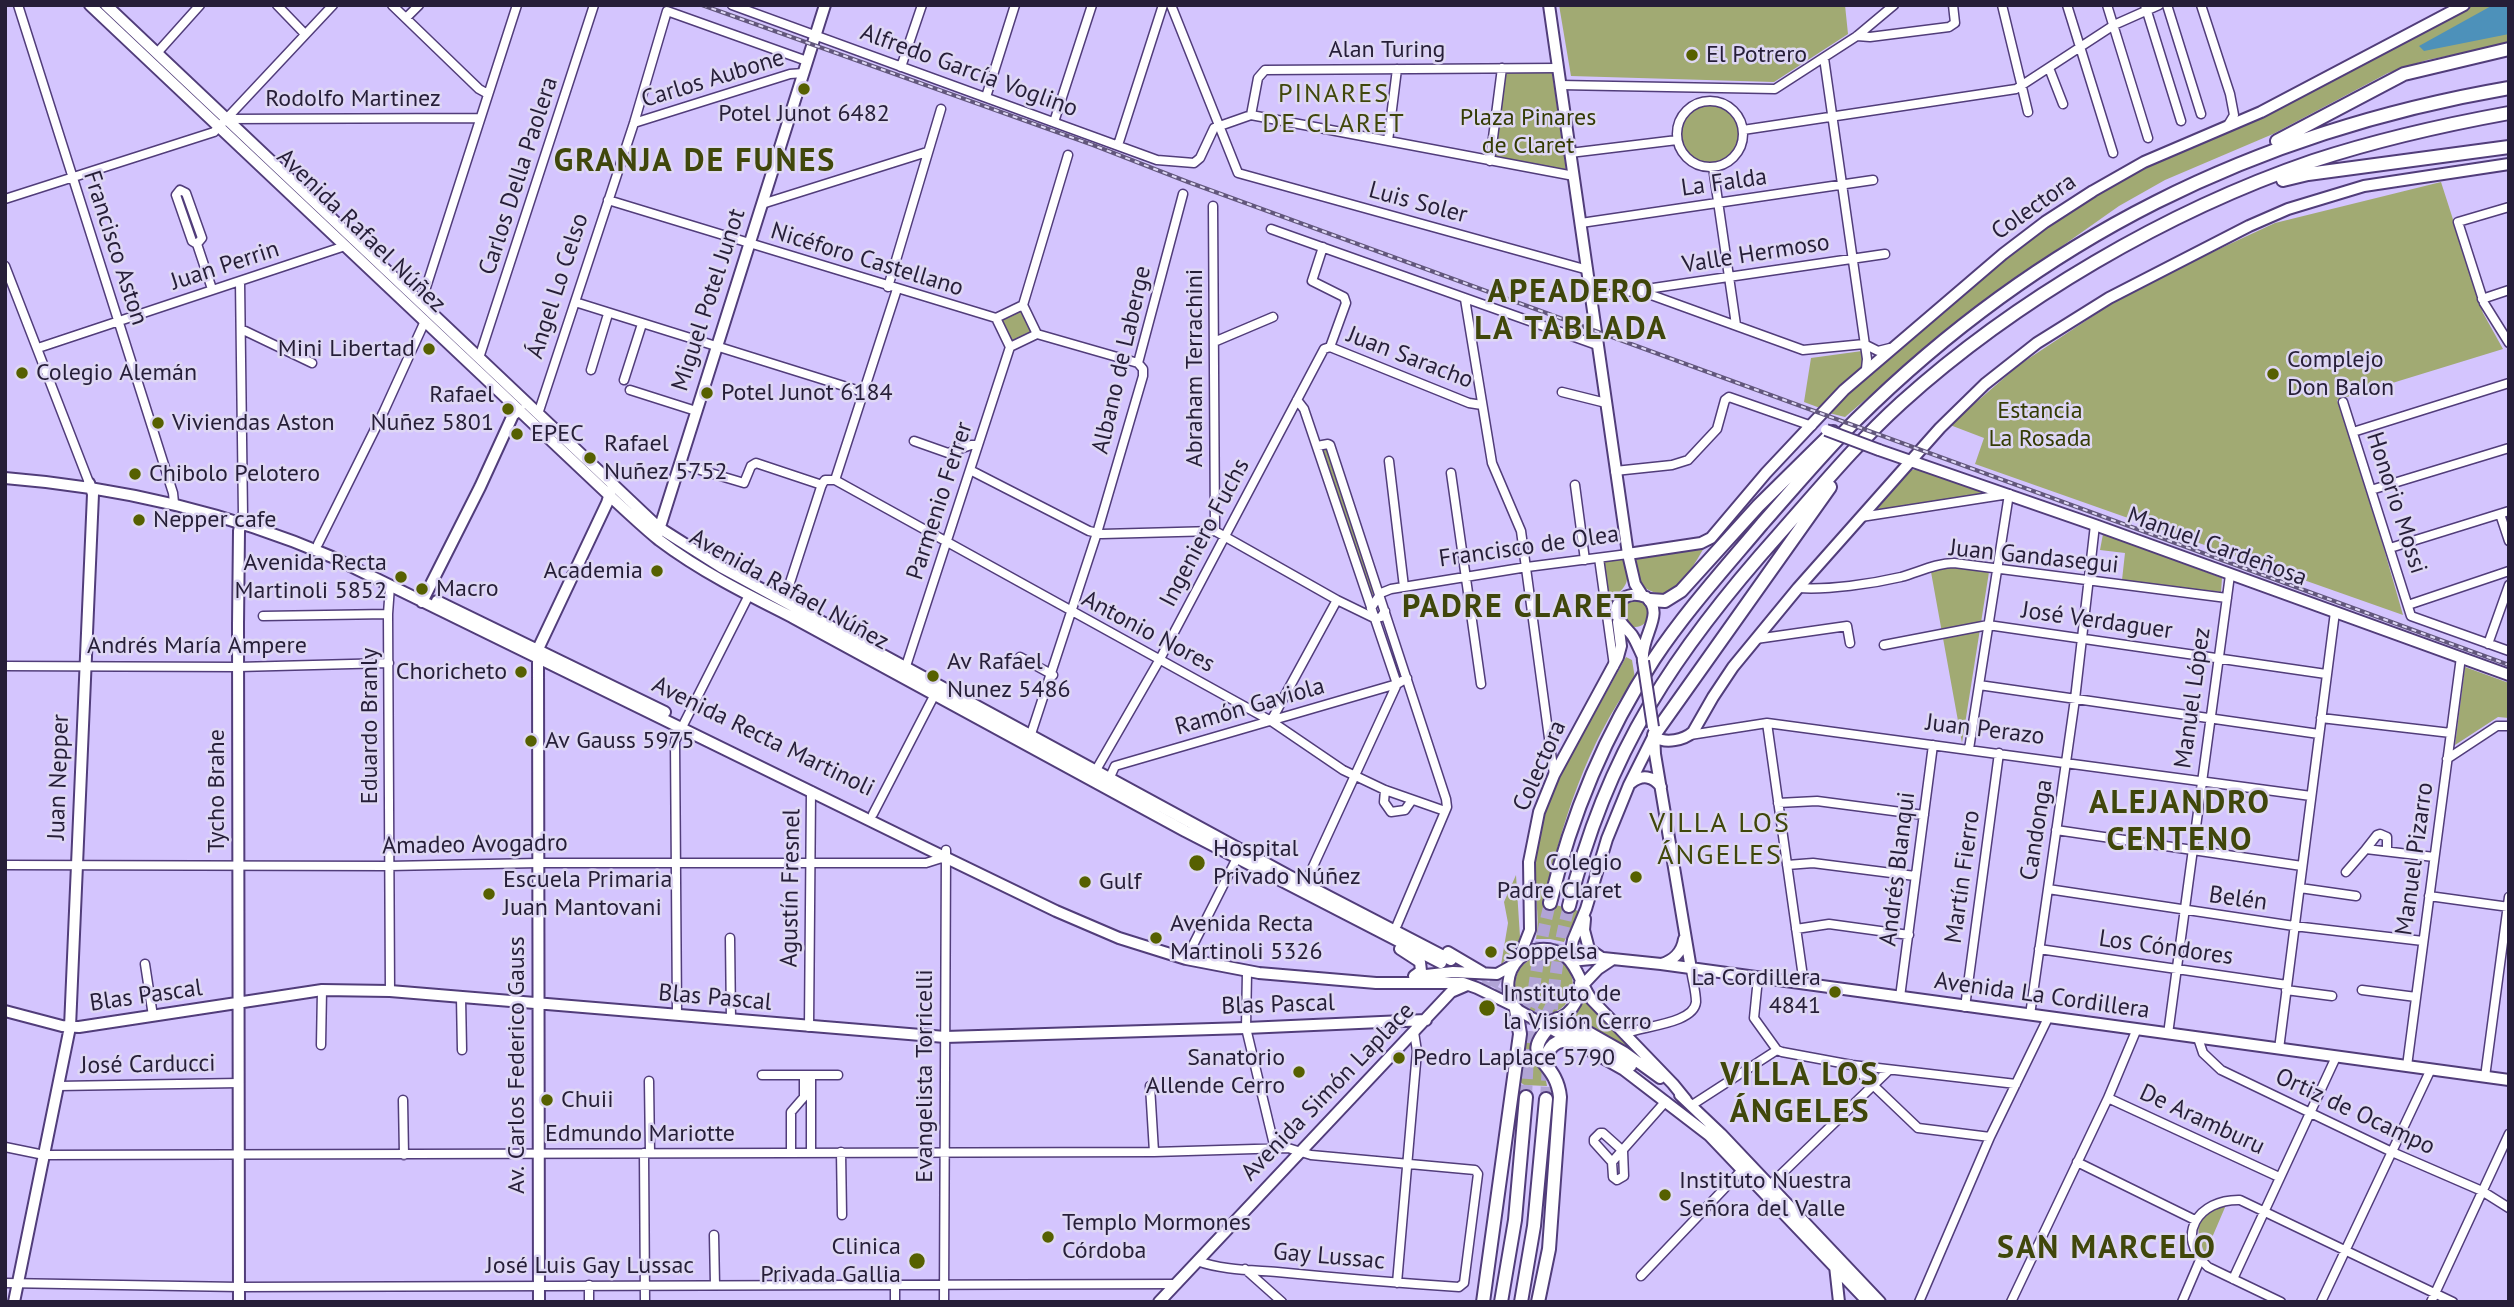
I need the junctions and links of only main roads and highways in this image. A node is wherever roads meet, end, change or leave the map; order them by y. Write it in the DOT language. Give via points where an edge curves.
graph roads {
  1 [pos="90,5"];
  2 [pos="106,5"];
  3 [pos="825,5"];
  4 [pos="1549,5"];
  5 [pos="2464,5"];
  6 [pos="2509,49"];
  7 [pos="2509,88"];
  8 [pos="2509,113"];
  9 [pos="222,123"];
  10 [pos="2509,147"];
  11 [pos="2509,164"];
  12 [pos="2135,212"];
  13 [pos="2143,237"];
  14 [pos="1896,382"];
  15 [pos="1916,390"];
  16 [pos="520,410"];
  17 [pos="538,414"];
  18 [pos="1812,426"];
  19 [pos="1910,461"];
  20 [pos="5,472"];
  21 [pos="5,478"];
  22 [pos="609,481"];
  23 [pos="90,483"];
  24 [pos="610,496"];
  25 [pos="242,519"];
  26 [pos="658,527"];
  27 [pos="660,540"];
  28 [pos="1701,543"];
  29 [pos="1628,554"];
  30 [pos="1631,571"];
  31 [pos="1624,598"];
  32 [pos="1646,598"];
  33 [pos="424,599"];
  34 [pos="1618,622"];
  35 [pos="1649,626"];
  36 [pos="1627,630"];
  37 [pos="538,654"];
  38 [pos="1643,658"];
  39 [pos="2509,676"];
  40 [pos="682,724"];
  41 [pos="1656,726"];
  42 [pos="1039,751"];
  43 [pos="1096,770"];
  44 [pos="1112,772"];
  45 [pos="1629,785"];
  46 [pos="1661,787"];
  47 [pos="1114,792"];
  48 [pos="945,854"];
  49 [pos="1290,880"];
  50 [pos="1306,882"];
  51 [pos="1550,902"];
  52 [pos="1569,906"];
  53 [pos="1586,909"];
  54 [pos="1684,936"];
  55 [pos="1187,956"];
  56 [pos="1608,959"];
  57 [pos="1570,960"];
  58 [pos="1516,962"];
  59 [pos="1661,964"];
  60 [pos="1691,969"];
  61 [pos="1595,972"];
  62 [pos="1487,974"];
  63 [pos="1414,976"];
  64 [pos="1580,985"];
  65 [pos="1477,988"];
  66 [pos="239,1004"];
  67 [pos="538,1004"];
  68 [pos="1515,1007"];
  69 [pos="5,1011"];
  70 [pos="1602,1011"];
  71 [pos="1426,1020"];
  72 [pos="1560,1024"];
  73 [pos="71,1027"];
  74 [pos="1570,1041"];
  75 [pos="1548,1068"];
  76 [pos="2509,1080"];
  77 [pos="1526,1097"];
  78 [pos="1546,1099"];
  79 [pos="1689,1103"];
  80 [pos="1710,1136"];
  81 [pos="1834,1252"];
  82 [pos="1835,1268"];
  83 [pos="11,1283"];
  84 [pos="14,1302"];
  85 [pos="239,1302"];
  86 [pos="539,1302"];
  87 [pos="1159,1302"];
  88 [pos="1483,1302"];
  89 [pos="1501,1302"];
  90 [pos="1521,1302"];
  91 [pos="1538,1302"];
  92 [pos="1839,1302"];
  93 [pos="1868,1302"];
  94 [pos="1880,1302"];
  1 -- 9 [label="main road, Avenida Rafael Núñez" via="201,110"];
  2 -- 9 [label="main road, Avenida Rafael Núñez"];
  3 -- 26 [label="main road, Miguel Potel Junot"];
  4 -- 29 [label="main road"];
  5 -- 18 [label="main road, Colectora" via="2261,112 2144,162 2057,213 1890,348 1843,390"];
  6 -- 12 [label="highway" via="2428,66 2393,79 2283,138 2183,181"];
  7 -- 12 [label="highway" via="2406,108 2318,134 2219,172"];
  8 -- 13 [label="highway" via="2428,129 2315,161 2240,190"];
  9 -- 16 [label="main road, Avenida Rafael Núñez"];
  9 -- 17 [label="main road, Avenida Rafael Núñez" via="245,136"];
  10 -- 13 [label="highway" via="2292,177"];
  11 -- 19 [label="main road" via="2364,186 2303,203 2255,223 2057,329 1985,384"];
  12 -- 14 [label="highway" via="2016,285"];
  13 -- 15 [label="highway" via="2035,299"];
  14 -- 32 [label="highway" via="1862,405 1779,485 1676,596 1662,602"];
  14 -- 51 [label="highway" via="1787,496 1655,658 1594,768"];
  15 -- 41 [label="highway" via="1828,489"];
  15 -- 52 [label="highway" via="1833,472 1712,613 1672,668 1615,769"];
  16 -- 17 [label="main road"];
  16 -- 24 [label="main road, Avenida Rafael Núñez"];
  16 -- 33 [label="main road" via="513,415"];
  17 -- 22 [label="main road, Avenida Rafael Núñez"];
  18 -- 19 [label="main road, Manuel Cardeñosa, bridge"];
  18 -- 28 [label="main road, Colectora" via="1711,538"];
  19 -- 39 [label="main road, Manuel Cardeñosa"];
  19 -- 41 [label="main road, Juan Perazo" via="1756,639 1690,735 1665,741"];
  20 -- 23 [label="main road, Avenida Recta Martinoli"];
  21 -- 23 [label="main road, Avenida Recta Martinoli"];
  22 -- 24 [label="main road"];
  22 -- 26 [label="main road, Avenida Rafael Núñez"];
  23 -- 25 [label="main road, Avenida Recta Martinoli"];
  23 -- 73 [label="main road, Juan Nepper"];
  24 -- 27 [label="main road, Avenida Rafael Núñez"];
  24 -- 37 [label="main road"];
  25 -- 33 [label="main road, Avenida Recta Martinoli"];
  25 -- 33 [label="main road, Avenida Recta Martinoli" via="318,544"];
  25 -- 66 [label="main road, Tycho Brahe" via="238,542"];
  26 -- 27 [label="main road"];
  26 -- 43 [label="main road, Avenida Rafael Núñez" via="721,567"];
  27 -- 42 [label="main road, Avenida Rafael Núñez" via="711,574"];
  28 -- 29 [label="main road, Francisco de Olea"];
  29 -- 30 [label="main road"];
  30 -- 31 [label="main road"];
  30 -- 32 [label="main road"];
  31 -- 32 [label="main road" via="1631,594"];
  31 -- 34 [label="main road" via="1617,608"];
  32 -- 35 [label="main road" via="1655,614"];
  33 -- 37 [label="main road, Avenida Recta Martinoli"];
  33 -- 37 [label="main road, Avenida Recta Martinoli" via="474,628"];
  34 -- 36 [label="main road"];
  34 -- 58 [label="main road, Colectora" via="1621,646 1614,666 1554,775 1539,812 1530,852 1529,937"];
  35 -- 36 [label="main road" via="1639,632"];
  35 -- 38 [label="main road"];
  36 -- 38 [label="main road"];
  37 -- 40 [label="main road, Avenida Recta Martinoli"];
  37 -- 40 [label="main road, Avenida Recta Martinoli"];
  37 -- 67 [label="main road, Av. Carlos Federico Gauss"];
  38 -- 41 [label="main road, bridge"];
  40 -- 48 [label="main road, Avenida Recta Martinoli"];
  40 -- 48 [label="main road, Avenida Recta Martinoli" via="873,814"];
  41 -- 45 [label="main road"];
  41 -- 46 [label="main road"];
  42 -- 43 [label="main road" via="1050,751 1088,772"];
  42 -- 47 [label="main road, Avenida Rafael Núñez"];
  43 -- 44 [label="main road, Avenida Rafael Núñez"];
  44 -- 47 [label="main road"];
  44 -- 49 [label="main road, Avenida Rafael Núñez"];
  45 -- 46 [label="main road" via="1646,777"];
  45 -- 53 [label="main road"];
  46 -- 54 [label="main road"];
  47 -- 49 [label="main road, Avenida Rafael Núñez" via="1237,859"];
  48 -- 55 [label="main road, Avenida Recta Martinoli" via="1100,924"];
  48 -- 55 [label="main road, Avenida Recta Martinoli" via="1089,926 1143,947"];
  49 -- 50 [label="main road, Avenida Rafael Núñez"];
  49 -- 50 [label="main road, Avenida Rafael Núñez" via="1446,961"];
  49 -- 63 [label="main road" via="1314,903 1419,960 1421,971"];
  50 -- 62 [label="main road" via="1336,892"];
  53 -- 56 [label="main road" via="1587,945 1592,953"];
  53 -- 57 [label="main road"];
  54 -- 59 [label="main road" via="1674,958"];
  54 -- 60 [label="main road"];
  55 -- 63 [label="main road, Avenida Recta Martinoli" via="1302,972"];
  55 -- 65 [label="main road, Avenida Recta Martinoli" via="1247,972 1302,979 1454,982"];
  56 -- 57 [label="main road, Avenida La Cordillera"];
  56 -- 59 [label="main road, Avenida La Cordillera"];
  56 -- 61 [label="main road"];
  57 -- 58 [label="main road" via="1545,950 1530,952"];
  57 -- 64 [label="main road"];
  58 -- 62 [label="main road, Avenida Recta Martinoli" via="1501,973"];
  58 -- 68 [label="main road" via="1508,976"];
  59 -- 60 [label="main road, Avenida La Cordillera"];
  60 -- 76 [label="main road, Avenida La Cordillera"];
  61 -- 64 [label="main road"];
  61 -- 70 [label="main road" via="1594,993"];
  62 -- 63 [label="main road, Avenida Recta Martinoli"];
  64 -- 70 [label="main road"];
  64 -- 72 [label="main road" via="1573,1007"];
  65 -- 68 [label="main road"];
  65 -- 71 [label="main road, Avenida Simón Laplace" via="1454,990"];
  66 -- 67 [label="main road, Blas Pascal" via="322,990"];
  66 -- 73 [label="main road, Blas Pascal"];
  66 -- 85 [label="main road, Tycho Brahe"];
  67 -- 71 [label="main road, Blas Pascal" via="945,1037"];
  67 -- 86 [label="main road, Av. Carlos Federico Gauss"];
  68 -- 72 [label="main road" via="1532,1018"];
  68 -- 88 [label="highway" via="1520,1034"];
  69 -- 73 [label="main road, Blas Pascal"];
  70 -- 79 [label="main road"];
  71 -- 87 [label="main road, Avenida Simón Laplace"];
  72 -- 74 [label="main road"];
  72 -- 75 [label="highway" via="1539,1039 1537,1048"];
  72 -- 79 [label="main road" via="1633,1058"];
  72 -- 80 [label="main road" via="1651,1081"];
  73 -- 83 [label="main road, Juan Nepper"];
  74 -- 75 [label="highway" via="1550,1047"];
  74 -- 80 [label="main road" via="1624,1070"];
  75 -- 91 [label="highway" via="1559,1088 1560,1103 1549,1248"];
  77 -- 89 [label="highway" via="1515,1220"];
  78 -- 90 [label="highway" via="1536,1214"];
  79 -- 81 [label="main road"];
  80 -- 82 [label="main road"];
  81 -- 82 [label="main road"];
  81 -- 94 [label="main road"];
  82 -- 92 [label="main road"];
  82 -- 93 [label="main road"];
  83 -- 84 [label="main road, Juan Nepper"];
}
